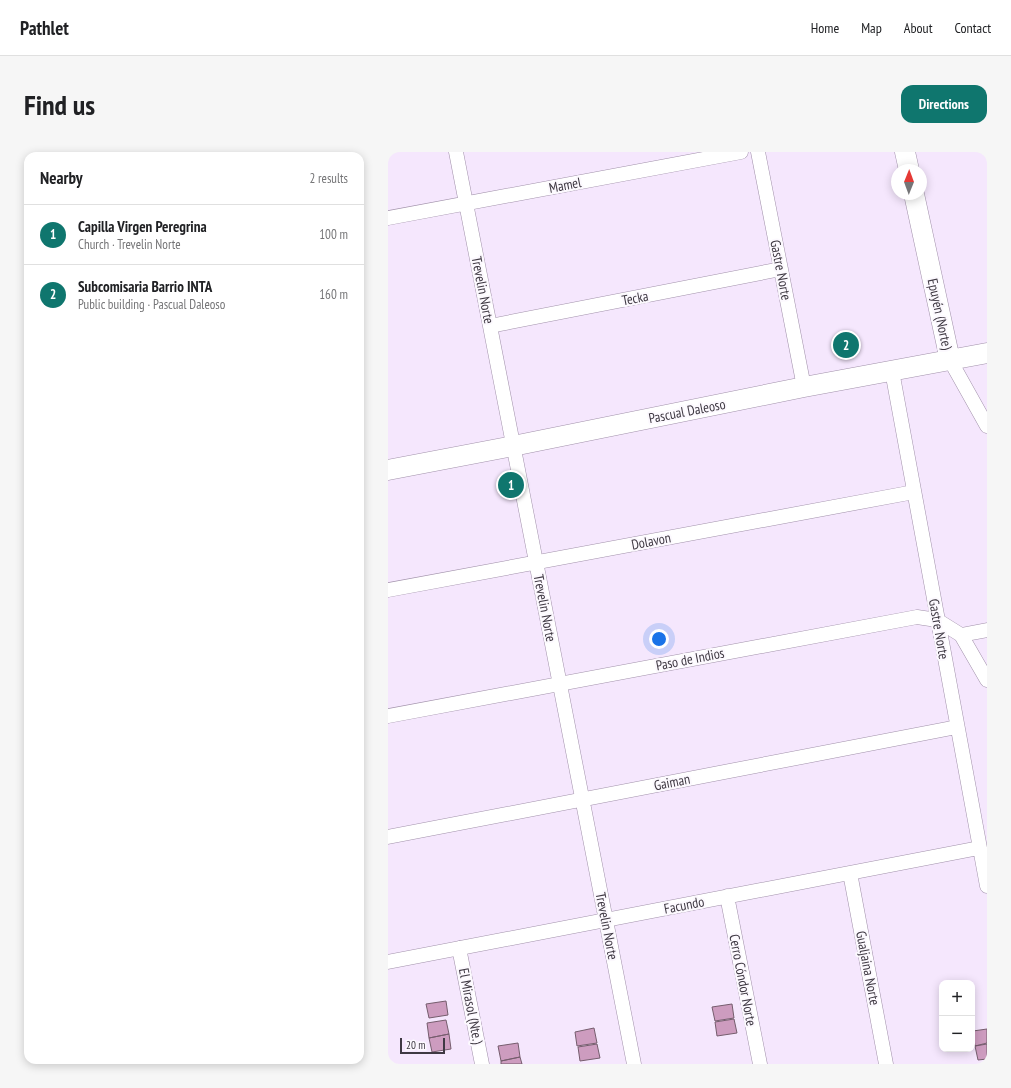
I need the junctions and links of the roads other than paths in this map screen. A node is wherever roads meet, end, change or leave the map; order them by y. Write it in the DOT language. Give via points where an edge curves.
graph roads {
  1 [pos="456,152"];
  2 [pos="741,152"];
  3 [pos="758,152"];
  4 [pos="905,152"];
  5 [pos="908,164"];
  6 [pos="915,200"];
  7 [pos="466,204"];
  8 [pos="388,218"];
  9 [pos="781,269"];
  10 [pos="490,326"];
  11 [pos="987,353"];
  12 [pos="950,360"];
  13 [pos="892,371"];
  14 [pos="804,387"];
  15 [pos="987,426"];
  16 [pos="513,446"];
  17 [pos="388,470"];
  18 [pos="914,492"];
  19 [pos="536,563"];
  20 [pos="388,590"];
  21 [pos="938,620"];
  22 [pos="987,630"];
  23 [pos="961,635"];
  24 [pos="987,680"];
  25 [pos="560,684"];
  26 [pos="388,716"];
  27 [pos="957,727"];
  28 [pos="582,799"];
  29 [pos="388,837"];
  30 [pos="979,848"];
  31 [pos="850,873"];
  32 [pos="987,886"];
  33 [pos="726,896"];
  34 [pos="606,920"];
  35 [pos="460,948"];
  36 [pos="388,962"];
  37 [pos="482,1064"];
  38 [pos="634,1064"];
  39 [pos="760,1064"];
  40 [pos="886,1064"];
  1 -- 7 [label="street, Trevelin Norte"];
  2 -- 7 [label="street, Mamel"];
  3 -- 9 [label="street, Gastre Norte"];
  4 -- 5 [label="street"];
  6 -- 12 [label="street, Epuyén (Norte)"];
  7 -- 8 [label="street, Mamel"];
  7 -- 10 [label="street, Trevelin Norte"];
  9 -- 10 [label="street, Tecka"];
  9 -- 14 [label="street, Gastre Norte"];
  10 -- 16 [label="street, Trevelin Norte"];
  11 -- 12 [label="street, Pascual Daleoso"];
  12 -- 13 [label="street, Pascual Daleoso"];
  12 -- 15 [label="street, Epuyén (Norte)"];
  13 -- 14 [label="street, Pascual Daleoso"];
  13 -- 18 [label="street, Gastre Norte"];
  14 -- 16 [label="street, Pascual Daleoso"];
  16 -- 17 [label="street, Pascual Daleoso"];
  16 -- 19 [label="street, Trevelin Norte"];
  18 -- 19 [label="street, Dolavon"];
  18 -- 21 [label="street, Gastre Norte"];
  19 -- 20 [label="street, Dolavon"];
  19 -- 25 [label="street, Trevelin Norte"];
  21 -- 23 [label="street, Paso de Indios"];
  21 -- 25 [label="street, Paso de Indios" via="917,617"];
  21 -- 27 [label="street, Gastre Norte"];
  22 -- 23 [label="street"];
  23 -- 24 [label="street"];
  25 -- 26 [label="street, Paso de Indios"];
  25 -- 28 [label="street, Trevelin Norte"];
  27 -- 28 [label="street, Gaiman"];
  27 -- 30 [label="street, Gastre Norte"];
  28 -- 29 [label="street, Gaiman"];
  28 -- 34 [label="street, Trevelin Norte"];
  30 -- 31 [label="street, Facundo"];
  30 -- 32 [label="street, Gastre Norte"];
  31 -- 33 [label="street, Facundo"];
  31 -- 40 [label="street, Gualjaina Norte"];
  33 -- 34 [label="street, Facundo"];
  33 -- 39 [label="street, Cerro Cóndor Norte"];
  34 -- 35 [label="street, Facundo"];
  34 -- 38 [label="street, Trevelin Norte"];
  35 -- 36 [label="street, Facundo"];
  35 -- 37 [label="street, El Mirasol (Nte.)"];
}
